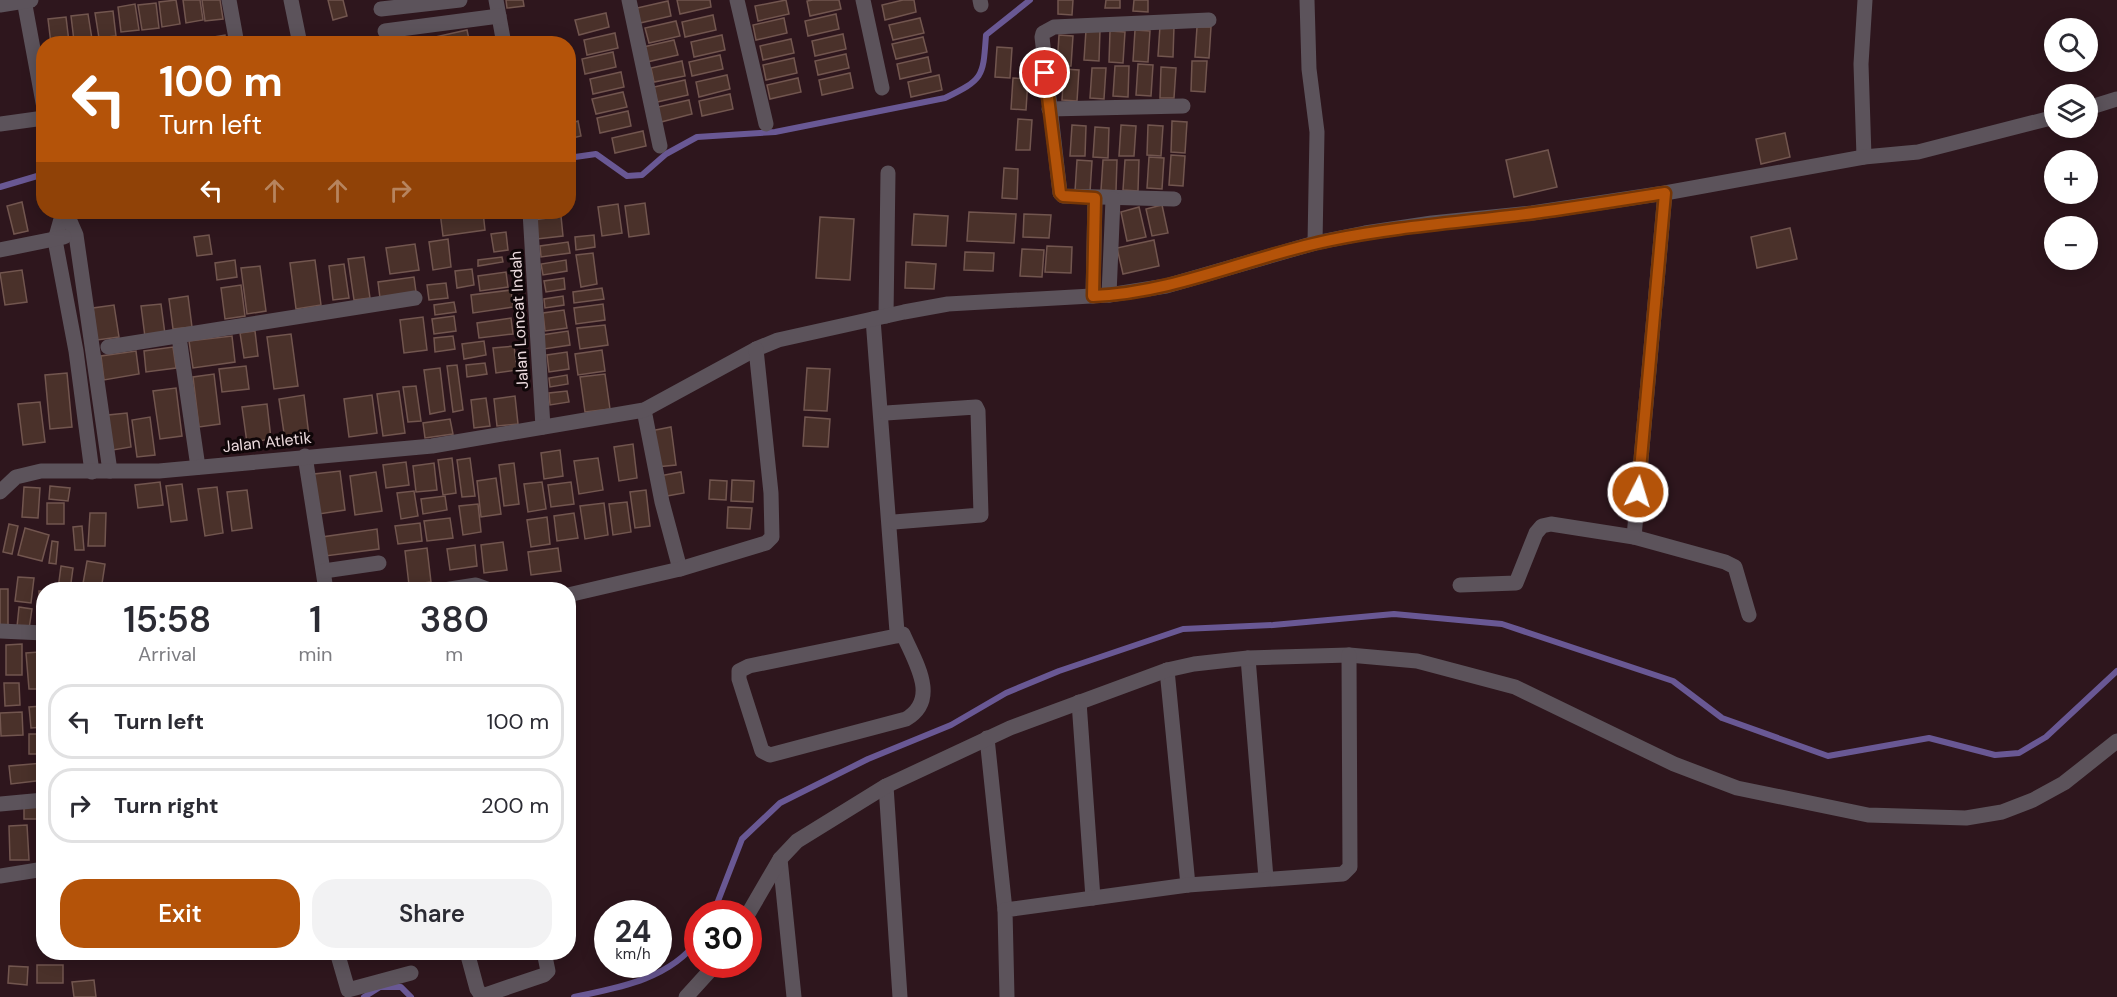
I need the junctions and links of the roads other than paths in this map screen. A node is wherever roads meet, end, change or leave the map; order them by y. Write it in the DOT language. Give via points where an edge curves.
graph roads {
  1 [pos="26,0"];
  2 [pos="229,0"];
  3 [pos="291,0"];
  4 [pos="460,0"];
  5 [pos="496,0"];
  6 [pos="629,0"];
  7 [pos="737,0"];
  8 [pos="863,0"];
  9 [pos="1307,0"];
  10 [pos="1865,0"];
  11 [pos="0,5"];
  12 [pos="380,5"];
  13 [pos="499,16"];
  14 [pos="1209,20"];
  15 [pos="236,36"];
  16 [pos="298,36"];
  17 [pos="386,36"];
  18 [pos="391,36"];
  19 [pos="503,36"];
  20 [pos="36,60"];
  21 [pos="882,88"];
  22 [pos="2117,99"];
  23 [pos="2098,105"];
  24 [pos="1183,106"];
  25 [pos="1049,109"];
  26 [pos="36,119"];
  27 [pos="2044,120"];
  28 [pos="0,124"];
  29 [pos="766,124"];
  30 [pos="660,146"];
  31 [pos="1863,157"];
  32 [pos="888,173"];
  33 [pos="1665,193"];
  34 [pos="1095,198"];
  35 [pos="1113,199"];
  36 [pos="1174,199"];
  37 [pos="62,219"];
  38 [pos="68,219"];
  39 [pos="530,219"];
  40 [pos="76,235"];
  41 [pos="55,240"];
  42 [pos="1315,243"];
  43 [pos="0,250"];
  44 [pos="1109,295"];
  45 [pos="1093,296"];
  46 [pos="415,298"];
  47 [pos="880,317"];
  48 [pos="179,337"];
  49 [pos="108,346"];
  50 [pos="756,349"];
  51 [pos="644,410"];
  52 [pos="886,413"];
  53 [pos="543,427"];
  54 [pos="305,456"];
  55 [pos="198,467"];
  56 [pos="111,471"];
  57 [pos="92,472"];
  58 [pos="0,492"];
  59 [pos="894,522"];
  60 [pos="1634,537"];
  61 [pos="379,563"];
  62 [pos="680,569"];
  63 [pos="324,571"];
  64 [pos="325,582"];
  65 [pos="1460,585"];
  66 [pos="576,593"];
  67 [pos="1749,615"];
  68 [pos="0,631"];
  69 [pos="36,633"];
  70 [pos="899,635"];
  71 [pos="1349,655"];
  72 [pos="1248,658"];
  73 [pos="1167,670"];
  74 [pos="1079,702"];
  75 [pos="987,738"];
  76 [pos="2117,741"];
  77 [pos="886,786"];
  78 [pos="36,801"];
  79 [pos="0,804"];
  80 [pos="780,859"];
  81 [pos="36,869"];
  82 [pos="0,876"];
  83 [pos="1266,878"];
  84 [pos="1188,885"];
  85 [pos="1093,898"];
  86 [pos="756,900"];
  87 [pos="1005,910"];
  88 [pos="338,960"];
  89 [pos="469,960"];
  90 [pos="546,960"];
  91 [pos="411,973"];
  92 [pos="703,978"];
  93 [pos="342,994"];
  94 [pos="686,997"];
  95 [pos="794,997"];
  96 [pos="900,997"];
  97 [pos="1007,997"];
  1 -- 11 [label="street"];
  1 -- 20 [label="street"];
  2 -- 15 [label="street"];
  3 -- 16 [label="street"];
  4 -- 12 [label="street"];
  5 -- 13 [label="street"];
  6 -- 30 [label="street"];
  7 -- 29 [label="street"];
  8 -- 21 [label="street"];
  9 -- 42 [label="street" via="1309,69 1317,132"];
  10 -- 31 [label="street" via="1861,64"];
  12 -- 17 [label="street"];
  13 -- 18 [label="street"];
  13 -- 19 [label="street"];
  14 -- 25 [label="street" via="1047,30 1042,37"];
  22 -- 23 [label="street"];
  24 -- 25 [label="street"];
  25 -- 34 [label="street" via="1060,193"];
  26 -- 28 [label="street"];
  27 -- 31 [label="street, Jalan Atletik" via="1918,152"];
  31 -- 33 [label="street, Jalan Atletik"];
  32 -- 47 [label="street"];
  33 -- 42 [label="street, Jalan Atletik" via="1431,223"];
  33 -- 60 [label="street"];
  34 -- 35 [label="street"];
  34 -- 45 [label="street"];
  35 -- 36 [label="street"];
  35 -- 44 [label="street"];
  37 -- 41 [label="street"];
  38 -- 40 [label="street"];
  39 -- 53 [label="street, Jalan Loncat Indah"];
  40 -- 41 [label="street"];
  40 -- 56 [label="street"];
  41 -- 43 [label="street"];
  41 -- 57 [label="street" via="76,351"];
  42 -- 44 [label="street, Jalan Atletik" via="1166,286"];
  44 -- 45 [label="street, Jalan Atletik"];
  45 -- 47 [label="street, Jalan Atletik" via="948,304"];
  46 -- 48 [label="street"];
  47 -- 50 [label="street, Jalan Atletik" via="778,340"];
  47 -- 52 [label="street"];
  47 -- 70 [label="street"];
  48 -- 49 [label="street"];
  48 -- 55 [label="street"];
  50 -- 51 [label="street, Jalan Atletik"];
  50 -- 62 [label="street" via="772,537 766,543"];
  51 -- 53 [label="street, Jalan Atletik"];
  51 -- 62 [label="street"];
  52 -- 59 [label="street"];
  52 -- 59 [label="street" via="976,407 978,411 981,515"];
  53 -- 54 [label="street, Jalan Atletik" via="432,446"];
  54 -- 55 [label="street, Jalan Atletik"];
  54 -- 63 [label="street"];
  55 -- 56 [label="street, Jalan Atletik"];
  56 -- 57 [label="street, Jalan Atletik"];
  57 -- 58 [label="street, Jalan Atletik" via="41,471 16,477"];
  59 -- 70 [label="street"];
  60 -- 65 [label="street" via="1551,524 1542,526 1516,583"];
  60 -- 67 [label="street" via="1735,567"];
  61 -- 63 [label="street"];
  62 -- 66 [label="street"];
  63 -- 64 [label="street"];
  68 -- 69 [label="street"];
  70 -- 70 [label="street" via="739,671 762,751 770,755 906,719 916,713 924,700 923,684"];
  71 -- 72 [label="street"];
  71 -- 76 [label="street" via="1418,661 1515,687 1674,764 1737,788 1868,815 1966,818 2002,812 2064,783"];
  71 -- 83 [label="street" via="1350,867 1343,874"];
  72 -- 73 [label="street"];
  72 -- 83 [label="street"];
  73 -- 74 [label="street"];
  73 -- 84 [label="street"];
  74 -- 75 [label="street"];
  74 -- 85 [label="street"];
  75 -- 77 [label="street"];
  75 -- 87 [label="street"];
  77 -- 80 [label="street" via="797,841"];
  77 -- 96 [label="street"];
  78 -- 79 [label="street"];
  80 -- 86 [label="street"];
  80 -- 95 [label="street"];
  81 -- 82 [label="street"];
  83 -- 84 [label="street"];
  84 -- 85 [label="street"];
  85 -- 87 [label="street"];
  87 -- 97 [label="street"];
  88 -- 93 [label="street"];
  89 -- 90 [label="street" via="482,996 544,975 548,971"];
  91 -- 93 [label="street"];
  92 -- 94 [label="street"];
}
